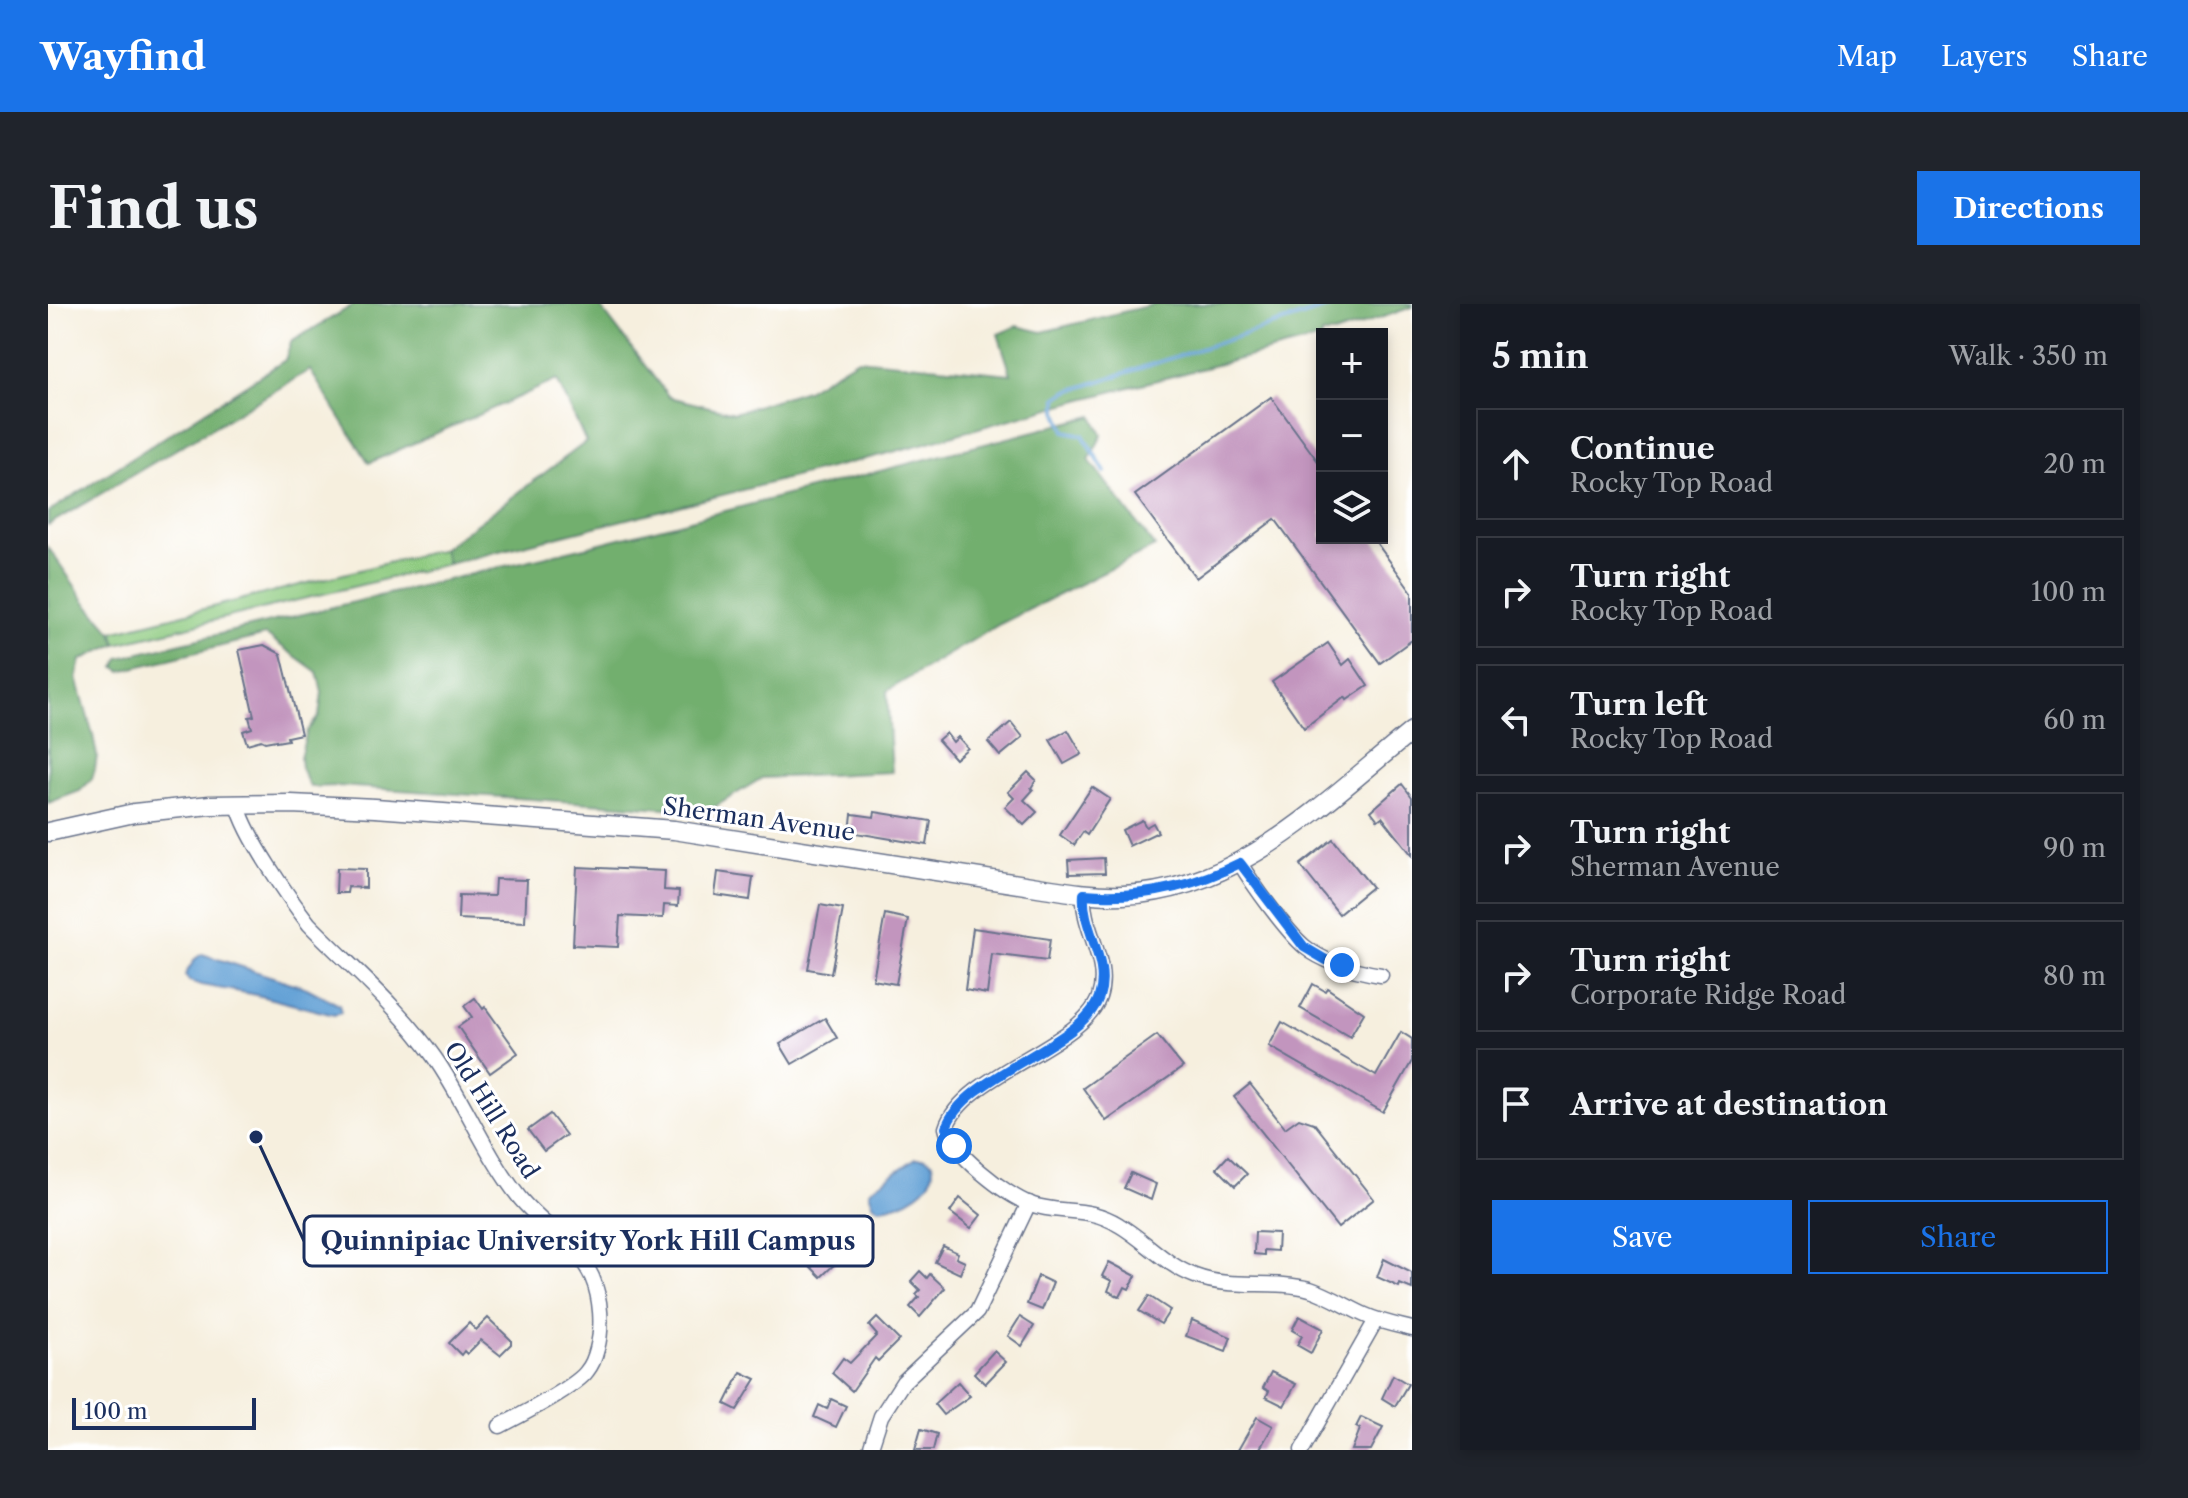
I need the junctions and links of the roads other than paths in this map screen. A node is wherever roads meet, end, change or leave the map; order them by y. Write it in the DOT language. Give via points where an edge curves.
graph roads {
  1 [pos="1412,731"];
  2 [pos="238,805"];
  3 [pos="48,832"];
  4 [pos="1240,863"];
  5 [pos="1084,894"];
  6 [pos="1381,975"];
  7 [pos="1029,1203"];
  8 [pos="1376,1320"];
  9 [pos="1412,1329"];
  10 [pos="500,1426"];
  11 [pos="870,1450"];
  12 [pos="1302,1450"];
  1 -- 4 [label="main road, Sherman Avenue"];
  2 -- 3 [label="main road, Sherman Avenue" via="134,813"];
  2 -- 5 [label="main road, Sherman Avenue" via="375,808 674,830"];
  2 -- 10 [label="street, Old Hill Road" via="297,909 411,1026 451,1082 512,1187 591,1276 600,1305 599,1329 587,1372"];
  4 -- 5 [label="main road, Sherman Avenue" via="1174,889"];
  4 -- 6 [label="street" via="1304,947 1326,960"];
  5 -- 7 [label="street" via="1084,913 1102,976 1092,1009 1078,1024 966,1099 946,1128 964,1156"];
  7 -- 8 [label="street" via="1100,1216 1196,1276 1312,1290"];
  7 -- 11 [label="street" via="977,1312 903,1382 881,1416"];
  8 -- 9 [label="street"];
  8 -- 12 [label="street"];
}
